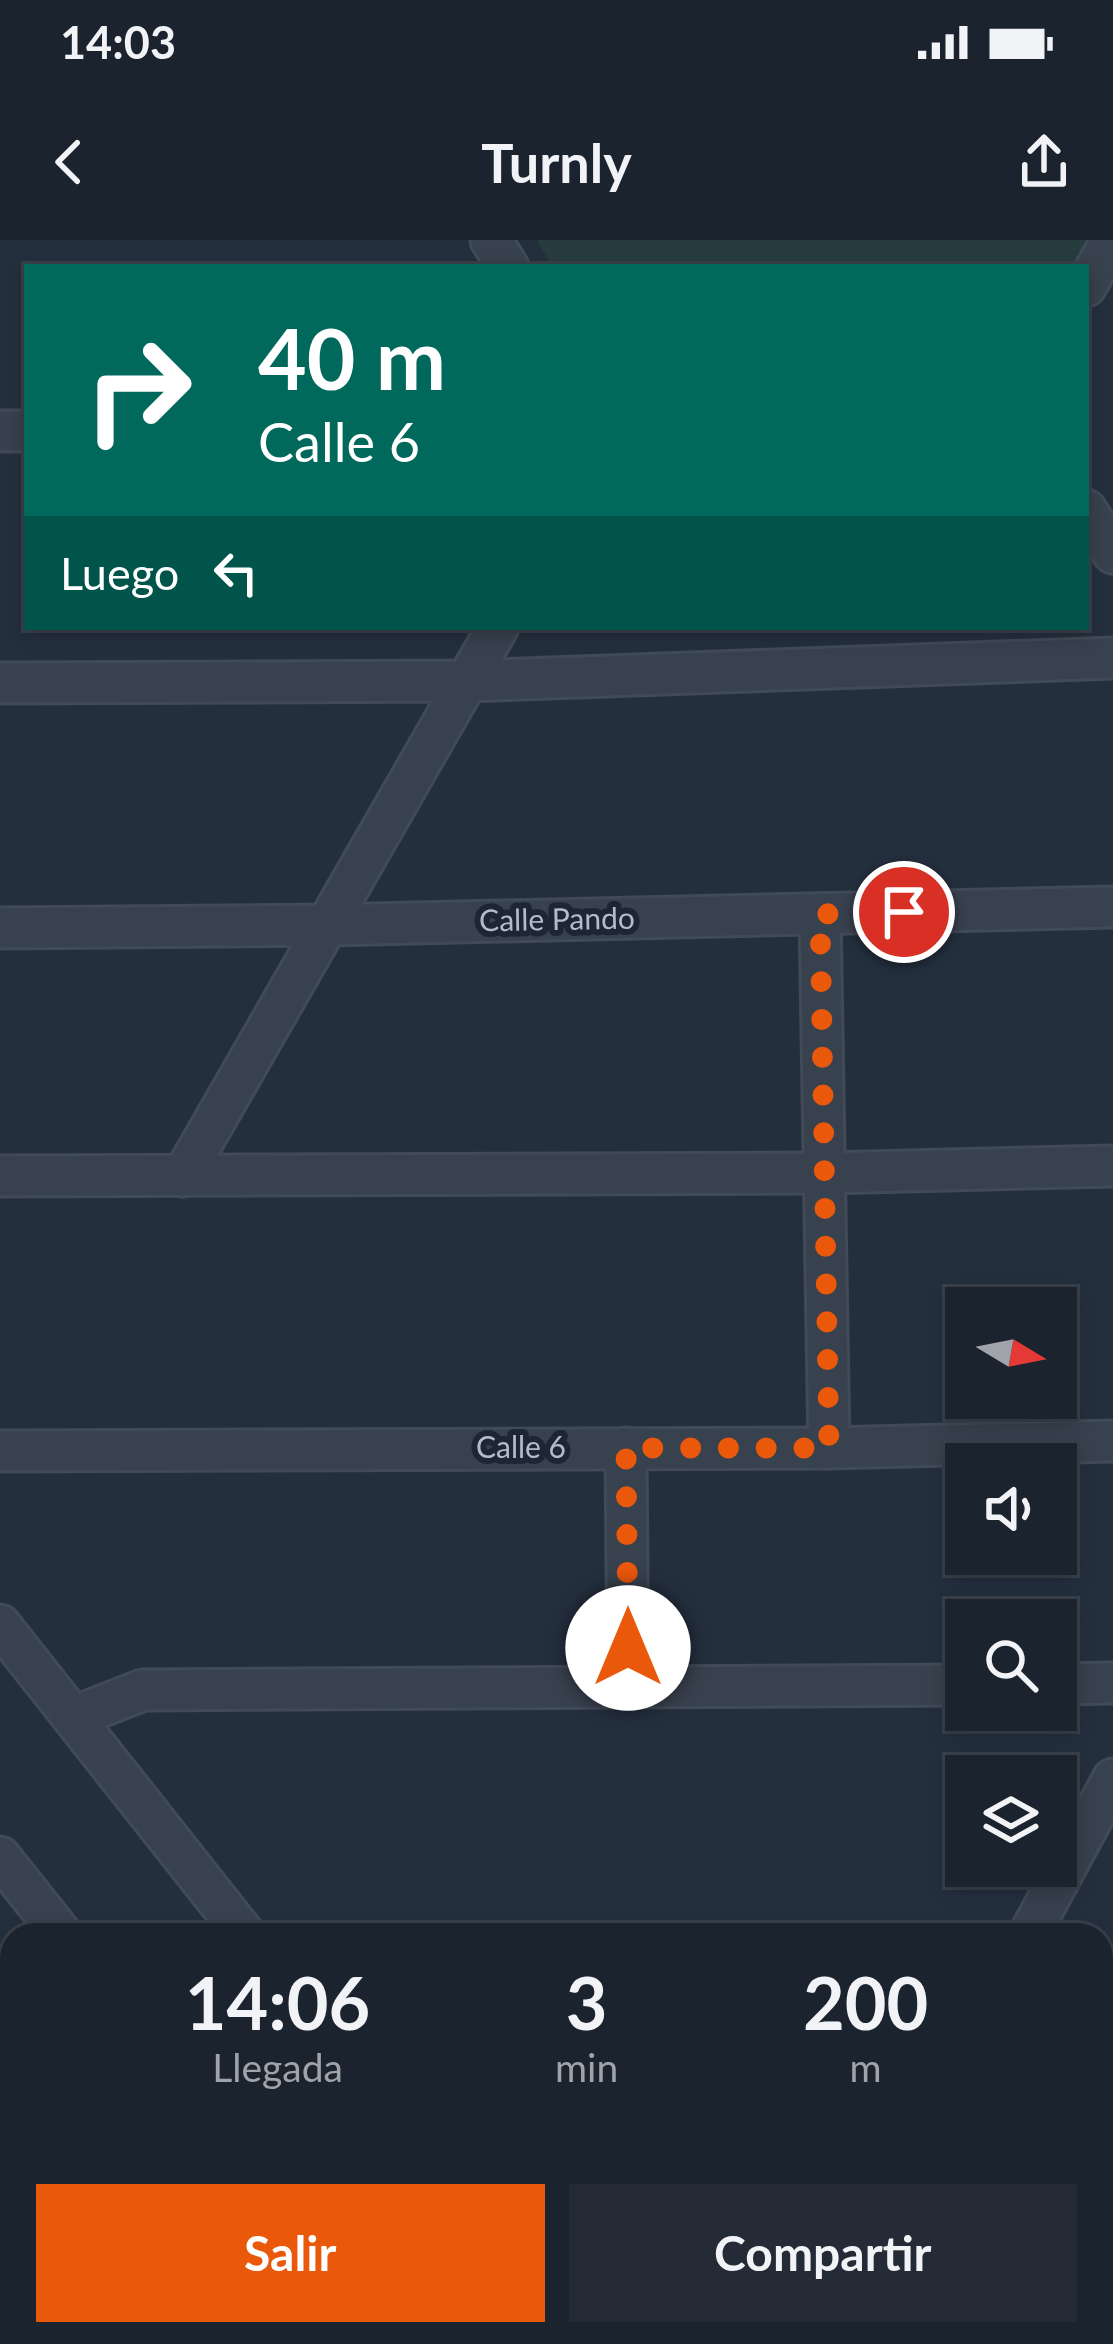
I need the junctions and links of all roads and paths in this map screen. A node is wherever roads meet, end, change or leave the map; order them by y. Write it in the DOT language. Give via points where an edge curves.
graph roads {
  1 [pos="1112,240"];
  2 [pos="1089,281"];
  3 [pos="1089,515"];
  4 [pos="1113,553"];
  5 [pos="496,630"];
  6 [pos="1113,658"];
  7 [pos="465,681"];
  8 [pos="0,683"];
  9 [pos="1113,907"];
  10 [pos="820,914"];
  11 [pos="329,925"];
  12 [pos="0,928"];
  13 [pos="1113,1166"];
  14 [pos="825,1173"];
  15 [pos="0,1176"];
  16 [pos="184,1176"];
  17 [pos="1113,1441"];
  18 [pos="626,1448"];
  19 [pos="829,1448"];
  20 [pos="0,1451"];
  21 [pos="0,1625"];
  22 [pos="1113,1683"];
  23 [pos="1077,1684"];
  24 [pos="945,1685"];
  25 [pos="628,1688"];
  26 [pos="74,1717"];
  27 [pos="1113,1779"];
  28 [pos="0,1857"];
  29 [pos="52,1923"];
  30 [pos="236,1923"];
  31 [pos="1035,1923"];
  1 -- 2 [label="street"];
  3 -- 4 [label="street"];
  5 -- 7 [label="street"];
  6 -- 7 [label="street"];
  7 -- 8 [label="street"];
  7 -- 11 [label="street"];
  9 -- 10 [label="street, Calle Pando"];
  10 -- 11 [label="street, Calle Pando"];
  10 -- 14 [label="street"];
  11 -- 12 [label="street, Calle Pando"];
  11 -- 16 [label="street"];
  13 -- 14 [label="street"];
  14 -- 16 [label="street"];
  14 -- 19 [label="street"];
  15 -- 16 [label="street"];
  17 -- 19 [label="street, Calle 6"];
  18 -- 19 [label="street, Calle 6"];
  18 -- 20 [label="street, Calle 6"];
  18 -- 25 [label="street"];
  21 -- 26 [label="street"];
  22 -- 23 [label="street"];
  24 -- 25 [label="street"];
  25 -- 26 [label="street" via="143,1690"];
  26 -- 30 [label="street"];
  27 -- 31 [label="street"];
  28 -- 29 [label="street"];
}
